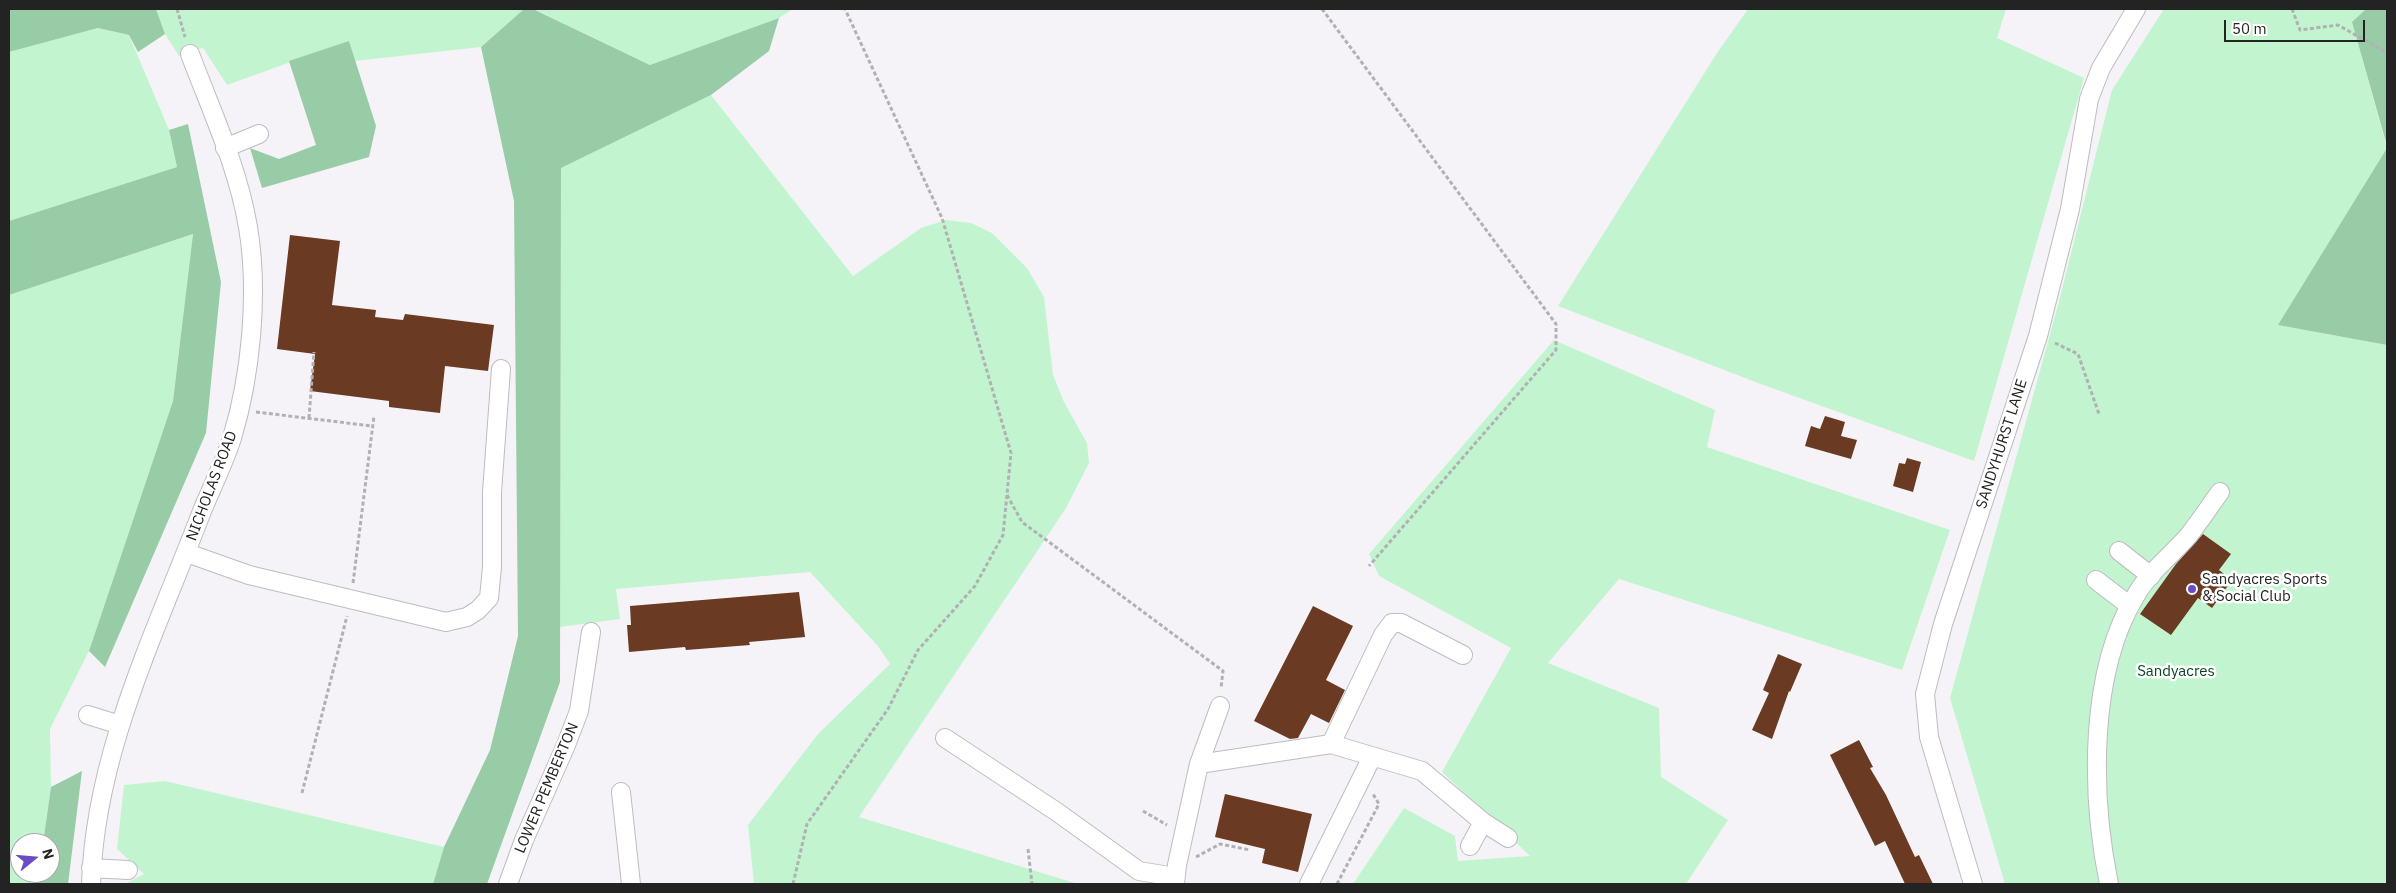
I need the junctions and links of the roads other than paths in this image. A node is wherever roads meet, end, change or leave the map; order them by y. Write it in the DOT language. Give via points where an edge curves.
graph roads {
  1 [pos="2136,9"];
  2 [pos="190,54"];
  3 [pos="259,134"];
  4 [pos="225,148"];
  5 [pos="501,369"];
  6 [pos="2220,492"];
  7 [pos="2119,551"];
  8 [pos="187,553"];
  9 [pos="2151,576"];
  10 [pos="2096,580"];
  11 [pos="2130,606"];
  12 [pos="591,632"];
  13 [pos="1463,655"];
  14 [pos="1220,706"];
  15 [pos="88,715"];
  16 [pos="120,725"];
  17 [pos="945,738"];
  18 [pos="1331,744"];
  19 [pos="1372,757"];
  20 [pos="1199,764"];
  21 [pos="621,792"];
  22 [pos="1482,822"];
  23 [pos="1508,838"];
  24 [pos="1470,846"];
  25 [pos="128,870"];
  26 [pos="91,876"];
  27 [pos="1175,881"];
  28 [pos="508,884"];
  29 [pos="631,884"];
  30 [pos="1309,884"];
  31 [pos="1973,884"];
  32 [pos="2109,884"];
  1 -- 31 [label="street, SANDYHURST LANE" via="2101,68 2089,99 2070,209 2038,336 1943,624 1925,694 1929,737"];
  2 -- 4 [label="street, NICHOLAS ROAD"];
  3 -- 4 [label="street"];
  4 -- 8 [label="street, NICHOLAS ROAD" via="248,227 253,307 245,380 232,439"];
  5 -- 8 [label="street" via="492,492 492,567 488,598 478,610 446,622 248,575"];
  6 -- 9 [label="street" via="2189,535"];
  7 -- 9 [label="street"];
  8 -- 16 [label="street, NICHOLAS ROAD"];
  9 -- 11 [label="street"];
  10 -- 11 [label="street"];
  11 -- 32 [label="street" via="2118,630 2105,675 2098,746 2098,801"];
  12 -- 28 [label="street, LOWER PEMBERTON" via="578,711"];
  13 -- 18 [label="street" via="1401,623 1392,623 1383,635"];
  14 -- 20 [label="street"];
  15 -- 16 [label="street"];
  16 -- 26 [label="street, NICHOLAS ROAD" via="100,794"];
  17 -- 27 [label="street" via="1057,812 1139,872"];
  18 -- 19 [label="street"];
  18 -- 20 [label="street"];
  19 -- 22 [label="street" via="1422,771"];
  19 -- 30 [label="street"];
  20 -- 27 [label="street"];
  21 -- 29 [label="street"];
  22 -- 23 [label="street"];
  22 -- 24 [label="street"];
  25 -- 26 [label="street"];
}
